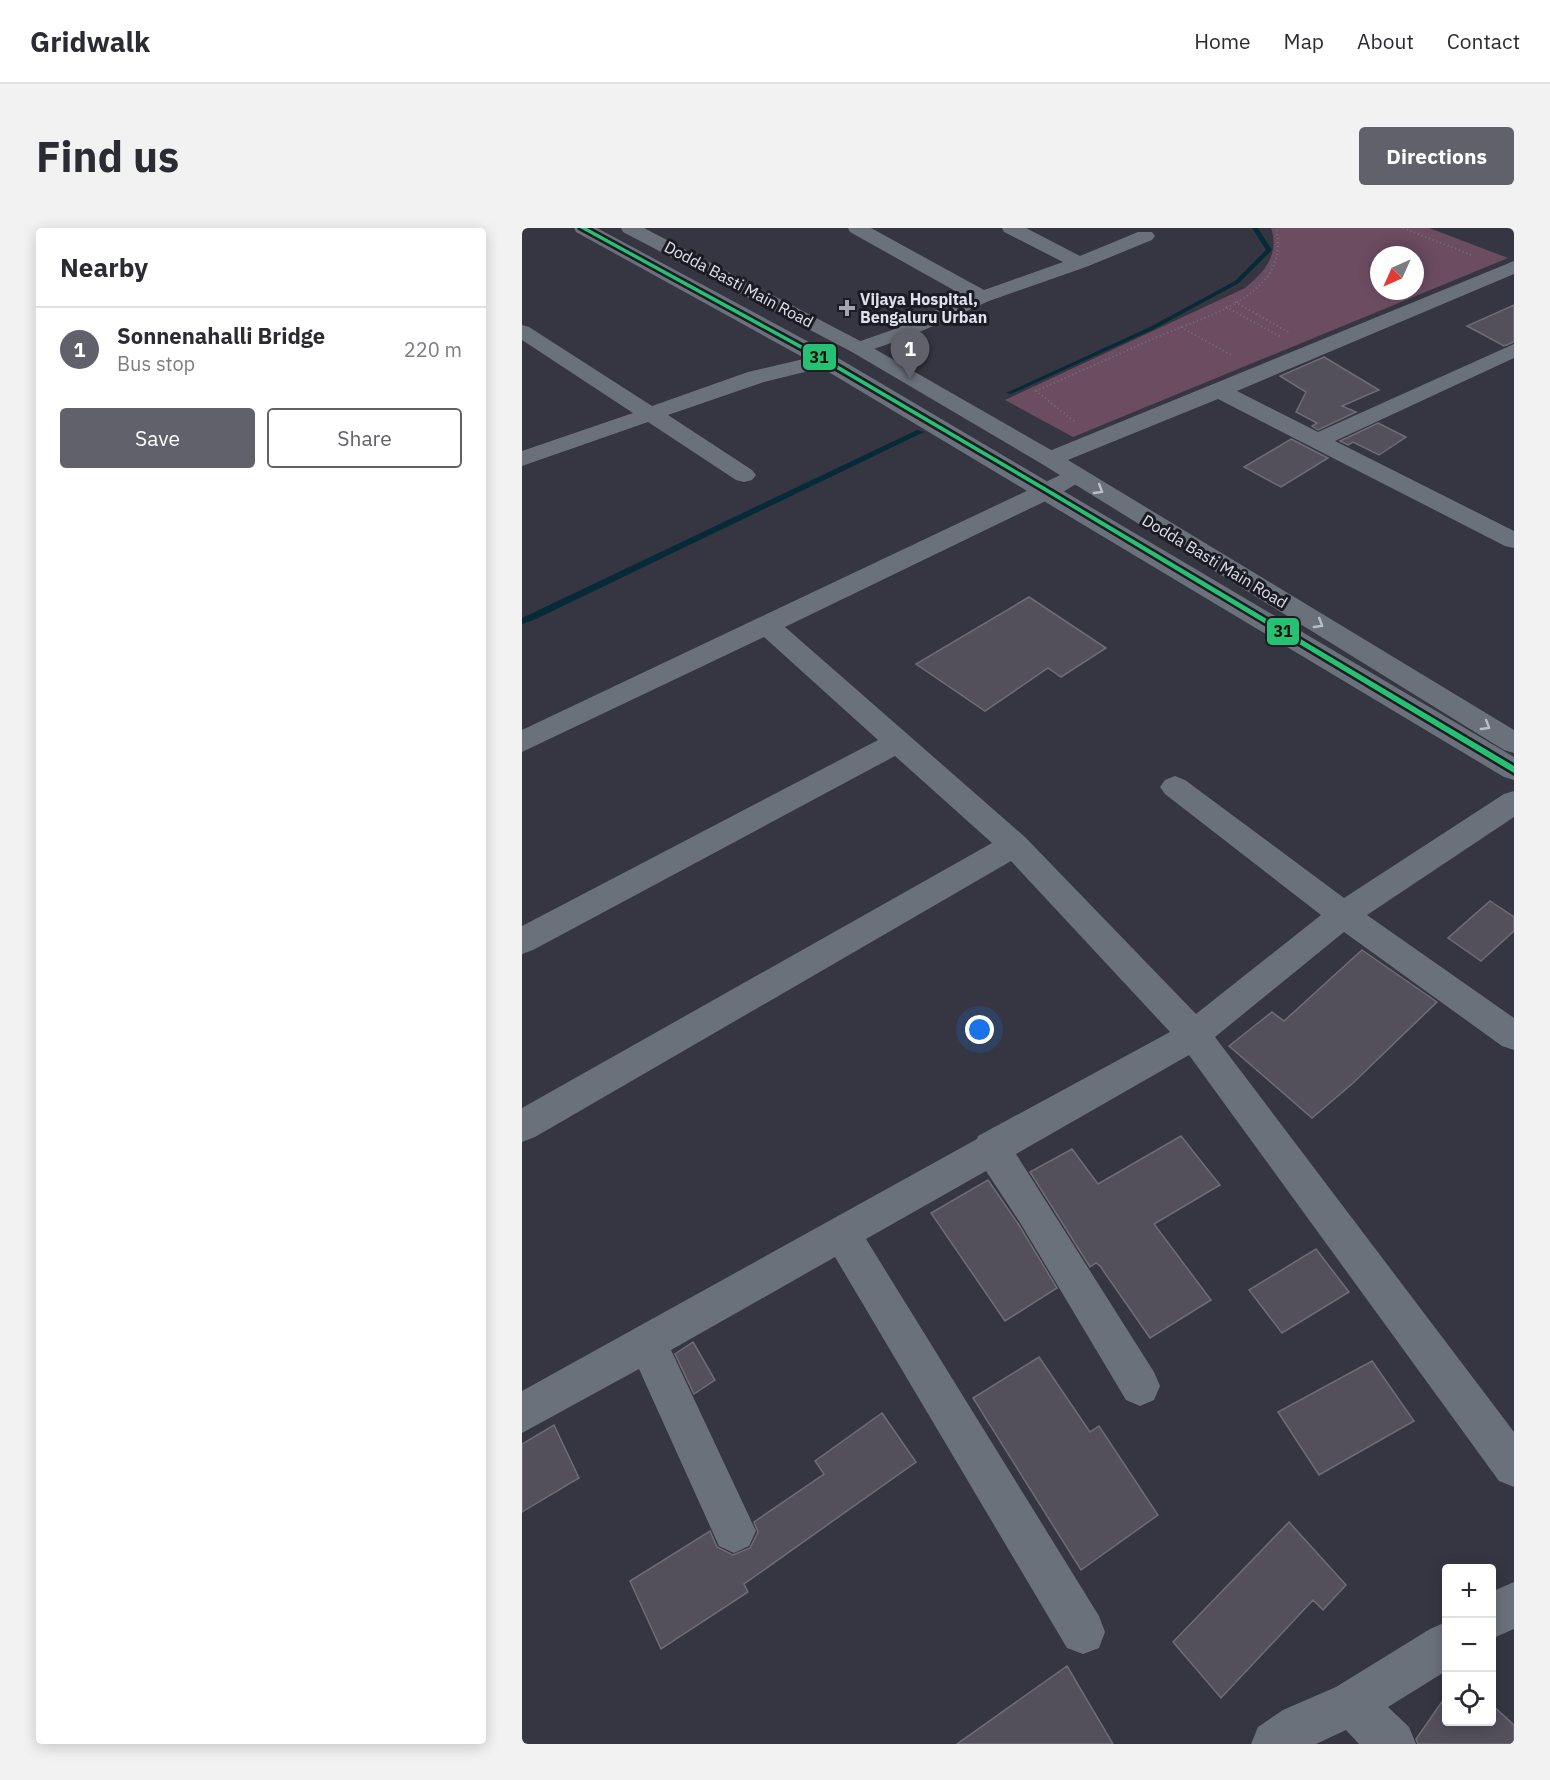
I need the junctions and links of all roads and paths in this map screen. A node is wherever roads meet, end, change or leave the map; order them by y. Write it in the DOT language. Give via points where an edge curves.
graph roads {
  1 [pos="583,228"];
  2 [pos="630,228"];
  3 [pos="857,228"];
  4 [pos="1011,228"];
  5 [pos="1129,228"];
  6 [pos="1276,228"];
  7 [pos="1403,228"];
  8 [pos="1465,261"];
  9 [pos="1079,263"];
  10 [pos="1514,267"];
  11 [pos="982,297"];
  12 [pos="1235,302"];
  13 [pos="1226,307"];
  14 [pos="1181,327"];
  15 [pos="522,332"];
  16 [pos="1291,333"];
  17 [pos="1282,338"];
  18 [pos="859,348"];
  19 [pos="1514,350"];
  20 [pos="1234,357"];
  21 [pos="825,360"];
  22 [pos="1219,391"];
  23 [pos="651,413"];
  24 [pos="1077,423"];
  25 [pos="1317,441"];
  26 [pos="522,459"];
  27 [pos="1050,459"];
  28 [pos="744,475"];
  29 [pos="1075,475"];
  30 [pos="1048,491"];
  31 [pos="1514,541"];
  32 [pos="767,626"];
  33 [pos="522,742"];
  34 [pos="897,742"];
  35 [pos="1514,743"];
  36 [pos="1514,770"];
  37 [pos="1174,787"];
  38 [pos="1514,802"];
  39 [pos="1014,845"];
  40 [pos="1343,915"];
  41 [pos="522,941"];
  42 [pos="1194,1035"];
  43 [pos="1514,1036"];
  44 [pos="522,1126"];
  45 [pos="991,1147"];
  46 [pos="841,1232"];
  47 [pos="647,1342"];
  48 [pos="1140,1386"];
  49 [pos="522,1413"];
  50 [pos="1514,1466"];
  51 [pos="734,1531"];
  52 [pos="1514,1604"];
  53 [pos="1496,1614"];
  54 [pos="1083,1632"];
  55 [pos="1442,1647"];
  56 [pos="1352,1703"];
  57 [pos="1275,1744"];
  58 [pos="1392,1744"];
  1 -- 21 [label="street, Dodda Basti Main Road"];
  2 -- 18 [label="street, Dodda Basti Main Road"];
  3 -- 11 [label="street"];
  4 -- 9 [label="street"];
  5 -- 9 [label="street" via="1145,236"];
  6 -- 12 [label="path" via="1279,250 1270,272"];
  7 -- 8 [label="path" via="1475,257"];
  9 -- 11 [label="street"];
  10 -- 22 [label="street"];
  11 -- 18 [label="street"];
  12 -- 13 [label="path"];
  12 -- 16 [label="path"];
  13 -- 14 [label="path"];
  13 -- 17 [label="path"];
  14 -- 20 [label="path"];
  14 -- 24 [label="path" via="1036,391"];
  15 -- 23 [label="street"];
  18 -- 27 [label="street, Dodda Basti Main Road"];
  19 -- 25 [label="street"];
  21 -- 23 [label="street" via="756,377"];
  21 -- 30 [label="street, Dodda Basti Main Road"];
  22 -- 25 [label="street"];
  22 -- 27 [label="street"];
  23 -- 26 [label="street"];
  23 -- 28 [label="street"];
  25 -- 31 [label="street"];
  27 -- 29 [label="street, Dodda Basti Main Road"];
  29 -- 30 [label="street"];
  29 -- 35 [label="street, Dodda Basti Main Road, one-way"];
  30 -- 32 [label="street"];
  30 -- 36 [label="street, Dodda Basti Main Road"];
  32 -- 33 [label="street"];
  32 -- 34 [label="street"];
  34 -- 39 [label="street"];
  34 -- 41 [label="street"];
  37 -- 40 [label="street"];
  38 -- 40 [label="street"];
  39 -- 42 [label="street"];
  39 -- 44 [label="street"];
  40 -- 42 [label="street"];
  40 -- 43 [label="street"];
  42 -- 45 [label="street"];
  42 -- 50 [label="street"];
  45 -- 46 [label="street"];
  45 -- 48 [label="street"];
  46 -- 47 [label="street"];
  46 -- 54 [label="street"];
  47 -- 49 [label="street"];
  47 -- 51 [label="street"];
  52 -- 53 [label="street"];
  55 -- 56 [label="street"];
  56 -- 57 [label="street"];
  56 -- 58 [label="street"];
}
